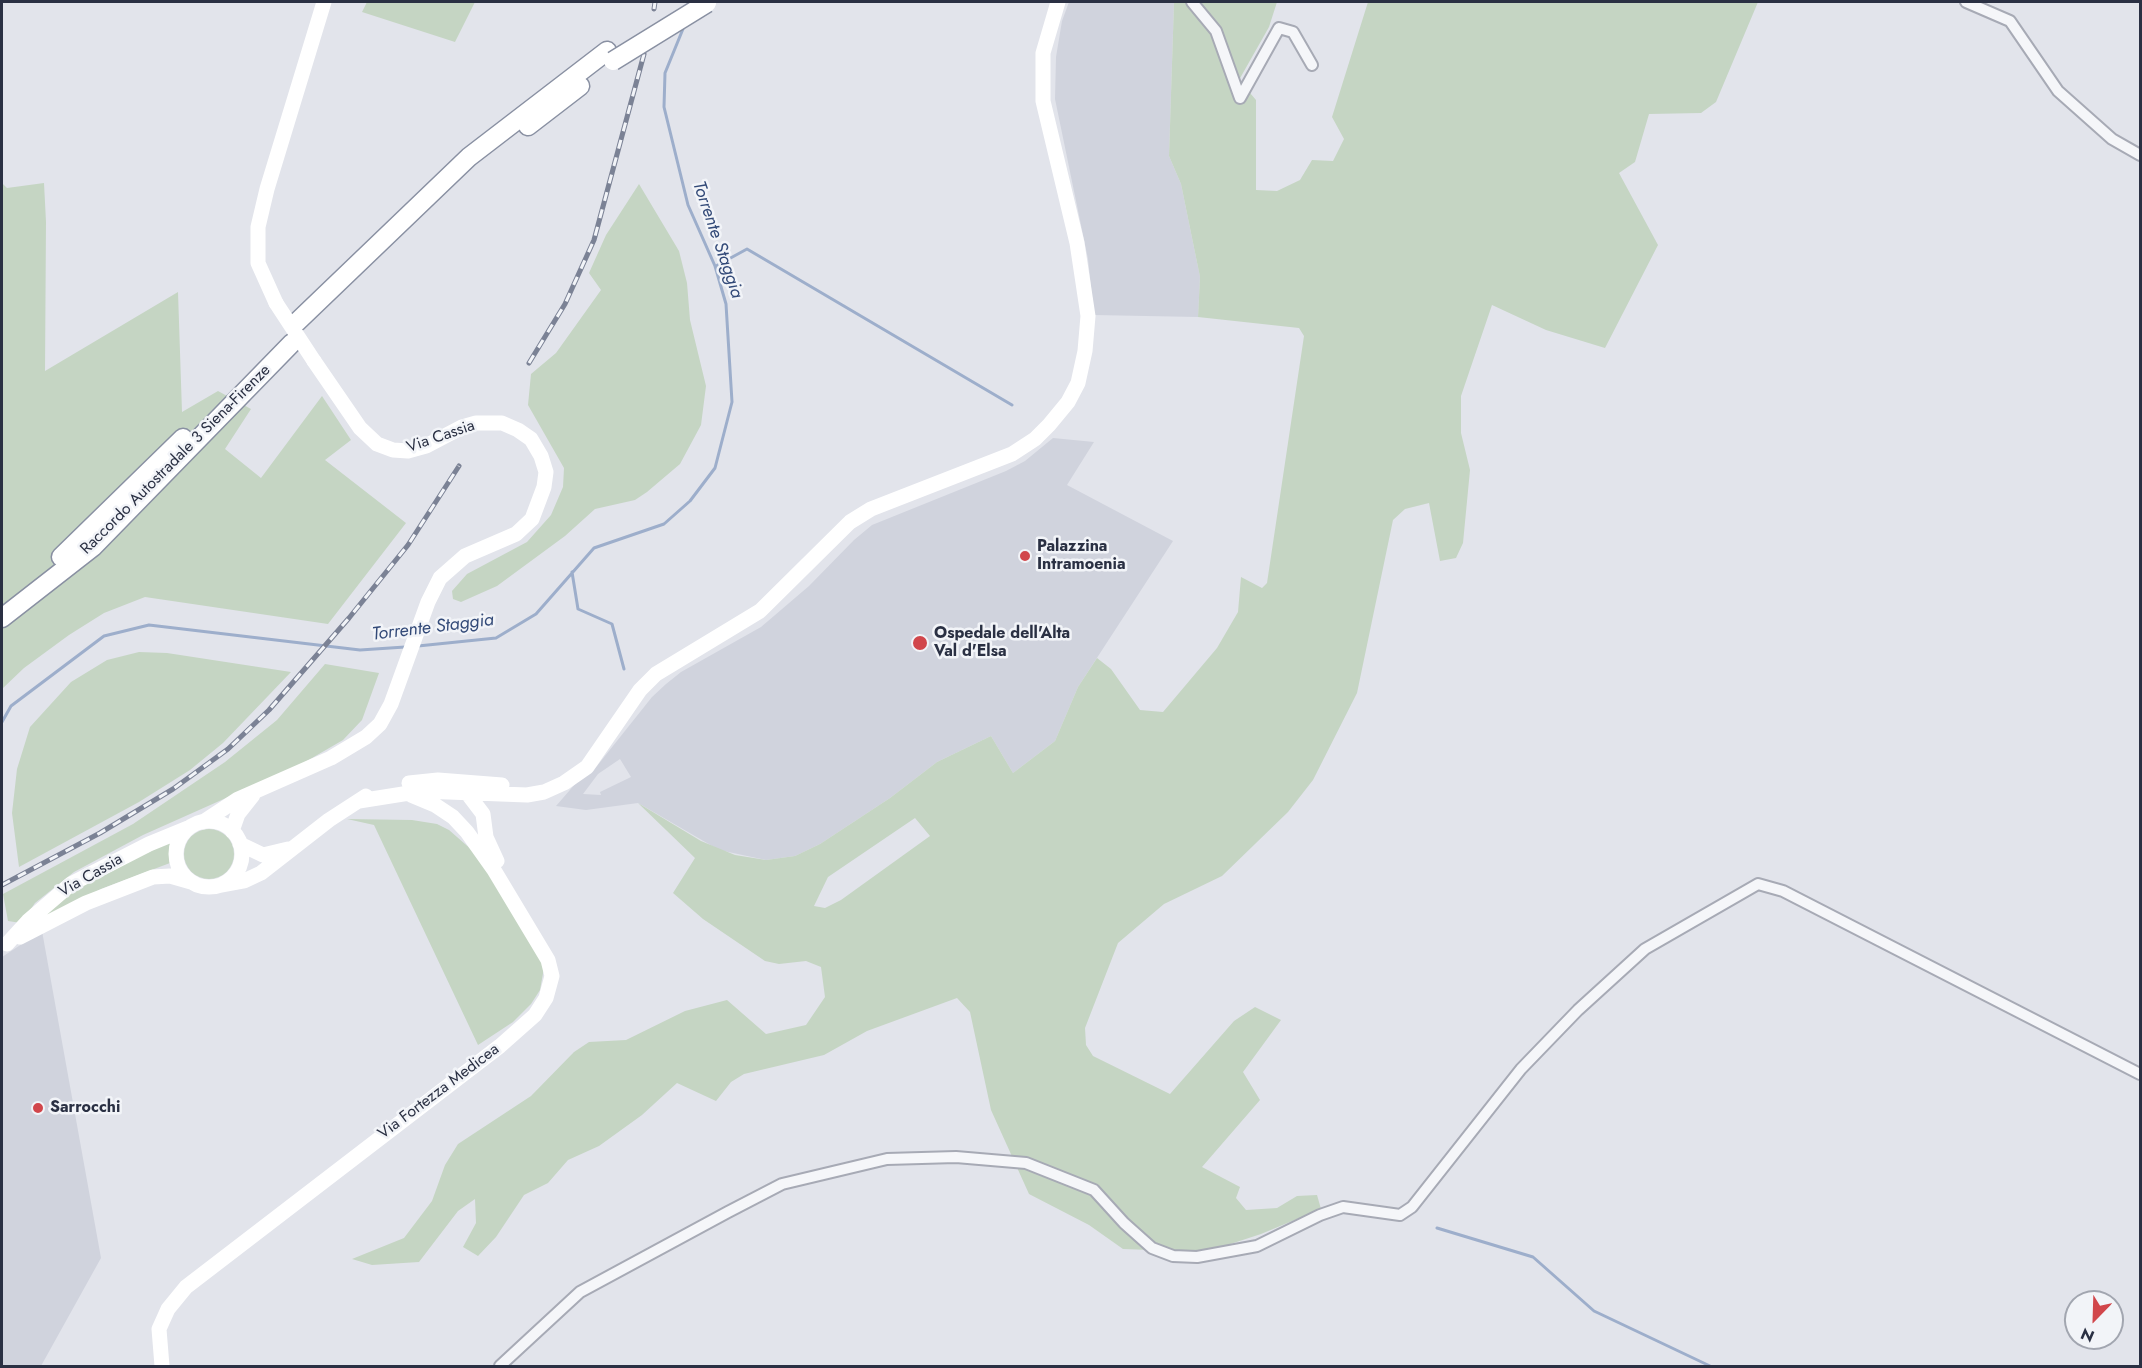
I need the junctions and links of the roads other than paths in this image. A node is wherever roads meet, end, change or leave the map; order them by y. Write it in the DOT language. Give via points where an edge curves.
graph roads {
  1 [pos="324,2"];
  2 [pos="687,2"];
  3 [pos="709,2"];
  4 [pos="1058,2"];
  5 [pos="1192,2"];
  6 [pos="1966,2"];
  7 [pos="610,56"];
  8 [pos="1311,65"];
  9 [pos="2140,155"];
  10 [pos="294,332"];
  11 [pos="916,493"];
  12 [pos="2,605"];
  13 [pos="2,618"];
  14 [pos="629,710"];
  15 [pos="597,753"];
  16 [pos="411,787"];
  17 [pos="256,792"];
  18 [pos="468,794"];
  19 [pos="500,795"];
  20 [pos="484,819"];
  21 [pos="203,822"];
  22 [pos="188,828"];
  23 [pos="236,837"];
  24 [pos="294,846"];
  25 [pos="191,882"];
  26 [pos="217,886"];
  27 [pos="4,946"];
  28 [pos="552,969"];
  29 [pos="2140,1074"];
  30 [pos="162,1366"];
  31 [pos="500,1366"];
  1 -- 17 [label="main road, Via Cassia, bridge" via="258,227 258,263 276,303 360,428 377,444 408,452 462,427 502,423 531,440 546,472 532,519 516,534 460,560 440,578 380,724 331,758"];
  2 -- 7 [label="highway, Raccordo Autostradale 3 Siena-Firenze"];
  3 -- 7 [label="highway, Raccordo Autostradale 3 Siena-Firenze, bridge"];
  4 -- 11 [label="main road" via="1043,53 1044,102 1086,289 1088,316 1082,367 1068,402 1035,439 999,460"];
  5 -- 8 [label="street" via="1216,31 1240,98 1279,28 1293,32"];
  6 -- 9 [label="street" via="2010,21 2058,91 2112,139"];
  7 -- 10 [label="highway, Raccordo Autostradale 3 Siena-Firenze" via="469,157"];
  10 -- 12 [label="highway, Raccordo Autostradale 3 Siena-Firenze" via="83,538"];
  10 -- 13 [label="highway, Raccordo Autostradale 3 Siena-Firenze" via="93,547"];
  11 -- 14 [label="main road" via="851,533 777,610 741,636 667,677"];
  11 -- 14 [label="main road" via="871,509 850,522 768,605 660,670 640,690"];
  14 -- 15 [label="main road"];
  15 -- 16 [label="main road" via="564,774 532,786 438,780"];
  15 -- 19 [label="main road" via="582,771 554,789"];
  16 -- 18 [label="main road"];
  16 -- 24 [label="main road" via="359,801"];
  16 -- 28 [label="main road" via="464,829 537,938"];
  17 -- 21 [label="main road, Via Cassia" via="212,813"];
  17 -- 23 [label="main road, Via Cassia" via="241,808"];
  18 -- 19 [label="main road"];
  18 -- 20 [label="main road"];
  19 -- 20 [label="main road"];
  20 -- 28 [label="main road" via="491,850 544,938"];
  21 -- 22 [label="main road, Via Cassia"];
  21 -- 23 [label="main road" via="213,822"];
  22 -- 25 [label="main road" via="181,836 176,856 183,875"];
  22 -- 27 [label="main road, Via Cassia" via="71,884"];
  23 -- 24 [label="main road" via="263,855"];
  23 -- 26 [label="main road, Via Cassia" via="240,865 227,882"];
  24 -- 26 [label="main road" via="253,877"];
  25 -- 26 [label="main road, Via Cassia"];
  25 -- 27 [label="main road, Via Cassia" via="170,876 153,877 79,906"];
  28 -- 30 [label="main road, Via Fortezza Medicea" via="546,998 526,1023 181,1292 159,1329"];
  29 -- 31 [label="street" via="1783,891 1758,884 1645,949 1578,1010 1521,1069 1412,1207 1400,1215 1343,1207 1257,1246 1197,1257 1173,1256 1152,1248 1094,1190 1026,1163 956,1157 887,1159 782,1184 728,1212 580,1292"];
}
